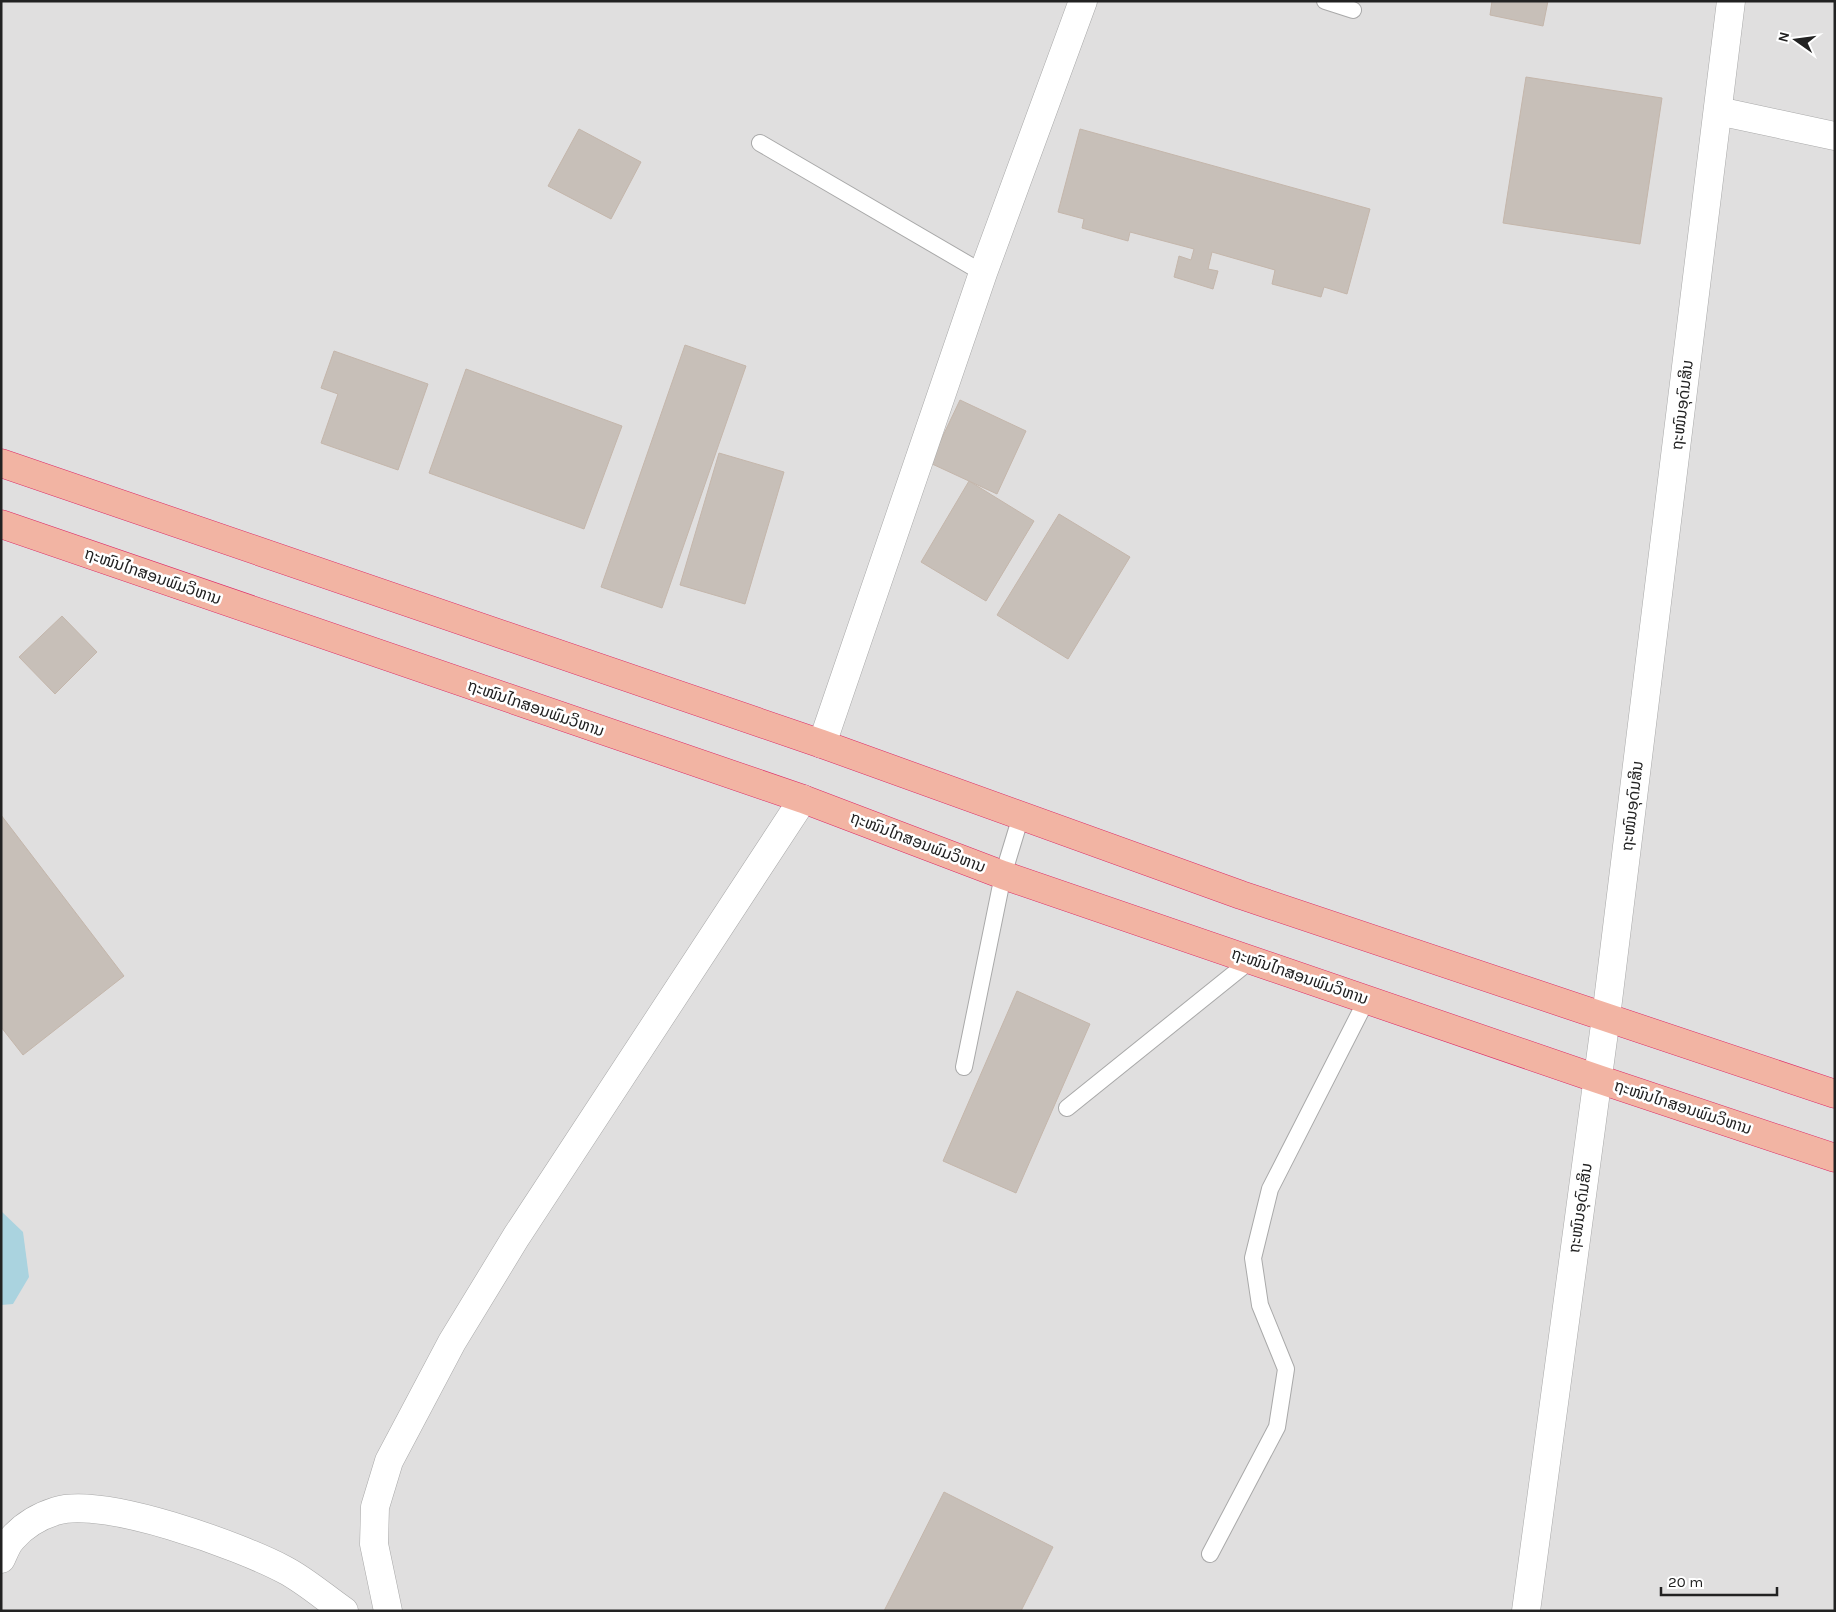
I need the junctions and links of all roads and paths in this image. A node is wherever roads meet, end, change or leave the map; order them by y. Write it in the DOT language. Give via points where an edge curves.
graph roads {
  1 [pos="1083,1"];
  2 [pos="1326,1"];
  3 [pos="1732,1"];
  4 [pos="1353,10"];
  5 [pos="1718,111"];
  6 [pos="1835,136"];
  7 [pos="760,143"];
  8 [pos="983,273"];
  9 [pos="1,463"];
  10 [pos="1,524"];
  11 [pos="822,744"];
  12 [pos="803,799"];
  13 [pos="1021,816"];
  14 [pos="1002,874"];
  15 [pos="1252,960"];
  16 [pos="1368,999"];
  17 [pos="1606,1018"];
  18 [pos="964,1067"];
  19 [pos="1598,1079"];
  20 [pos="1835,1094"];
  21 [pos="1067,1108"];
  22 [pos="1835,1158"];
  23 [pos="1210,1554"];
  24 [pos="1,1559"];
  25 [pos="344,1611"];
  26 [pos="388,1611"];
  27 [pos="1526,1611"];
  1 -- 8 [label="street"];
  2 -- 4 [label="lane"];
  3 -- 5 [label="street, ຖະໜົນອຸດົມສິນ"];
  5 -- 6 [label="street"];
  5 -- 17 [label="street, ຖະໜົນອຸດົມສິນ"];
  7 -- 8 [label="lane"];
  8 -- 11 [label="street"];
  9 -- 11 [label="highway"];
  10 -- 12 [label="highway, ຖະໜົນໄກສອນພົມວິຫານ"];
  11 -- 13 [label="highway"];
  12 -- 14 [label="highway, ຖະໜົນໄກສອນພົມວິຫານ"];
  12 -- 26 [label="street" via="516,1237 452,1342 389,1461 375,1507 374,1544"];
  13 -- 14 [label="lane"];
  13 -- 17 [label="highway" via="1241,895"];
  14 -- 15 [label="highway, ຖະໜົນໄກສອນພົມວິຫານ"];
  14 -- 18 [label="lane"];
  15 -- 16 [label="highway, ຖະໜົນໄກສອນພົມວິຫານ"];
  15 -- 21 [label="lane"];
  16 -- 19 [label="highway, ຖະໜົນໄກສອນພົມວິຫານ"];
  16 -- 23 [label="lane" via="1270,1189 1253,1258 1260,1305 1286,1369 1277,1427"];
  17 -- 19 [label="street, ຖະໜົນອຸດົມສິນ"];
  17 -- 20 [label="highway"];
  19 -- 22 [label="highway, ຖະໜົນໄກສອນພົມວິຫານ"];
  19 -- 27 [label="street, ຖະໜົນອຸດົມສິນ"];
  24 -- 25 [label="street" via="11,1539 34,1521 57,1510 86,1507 138,1517 243,1550 286,1571"];
}
